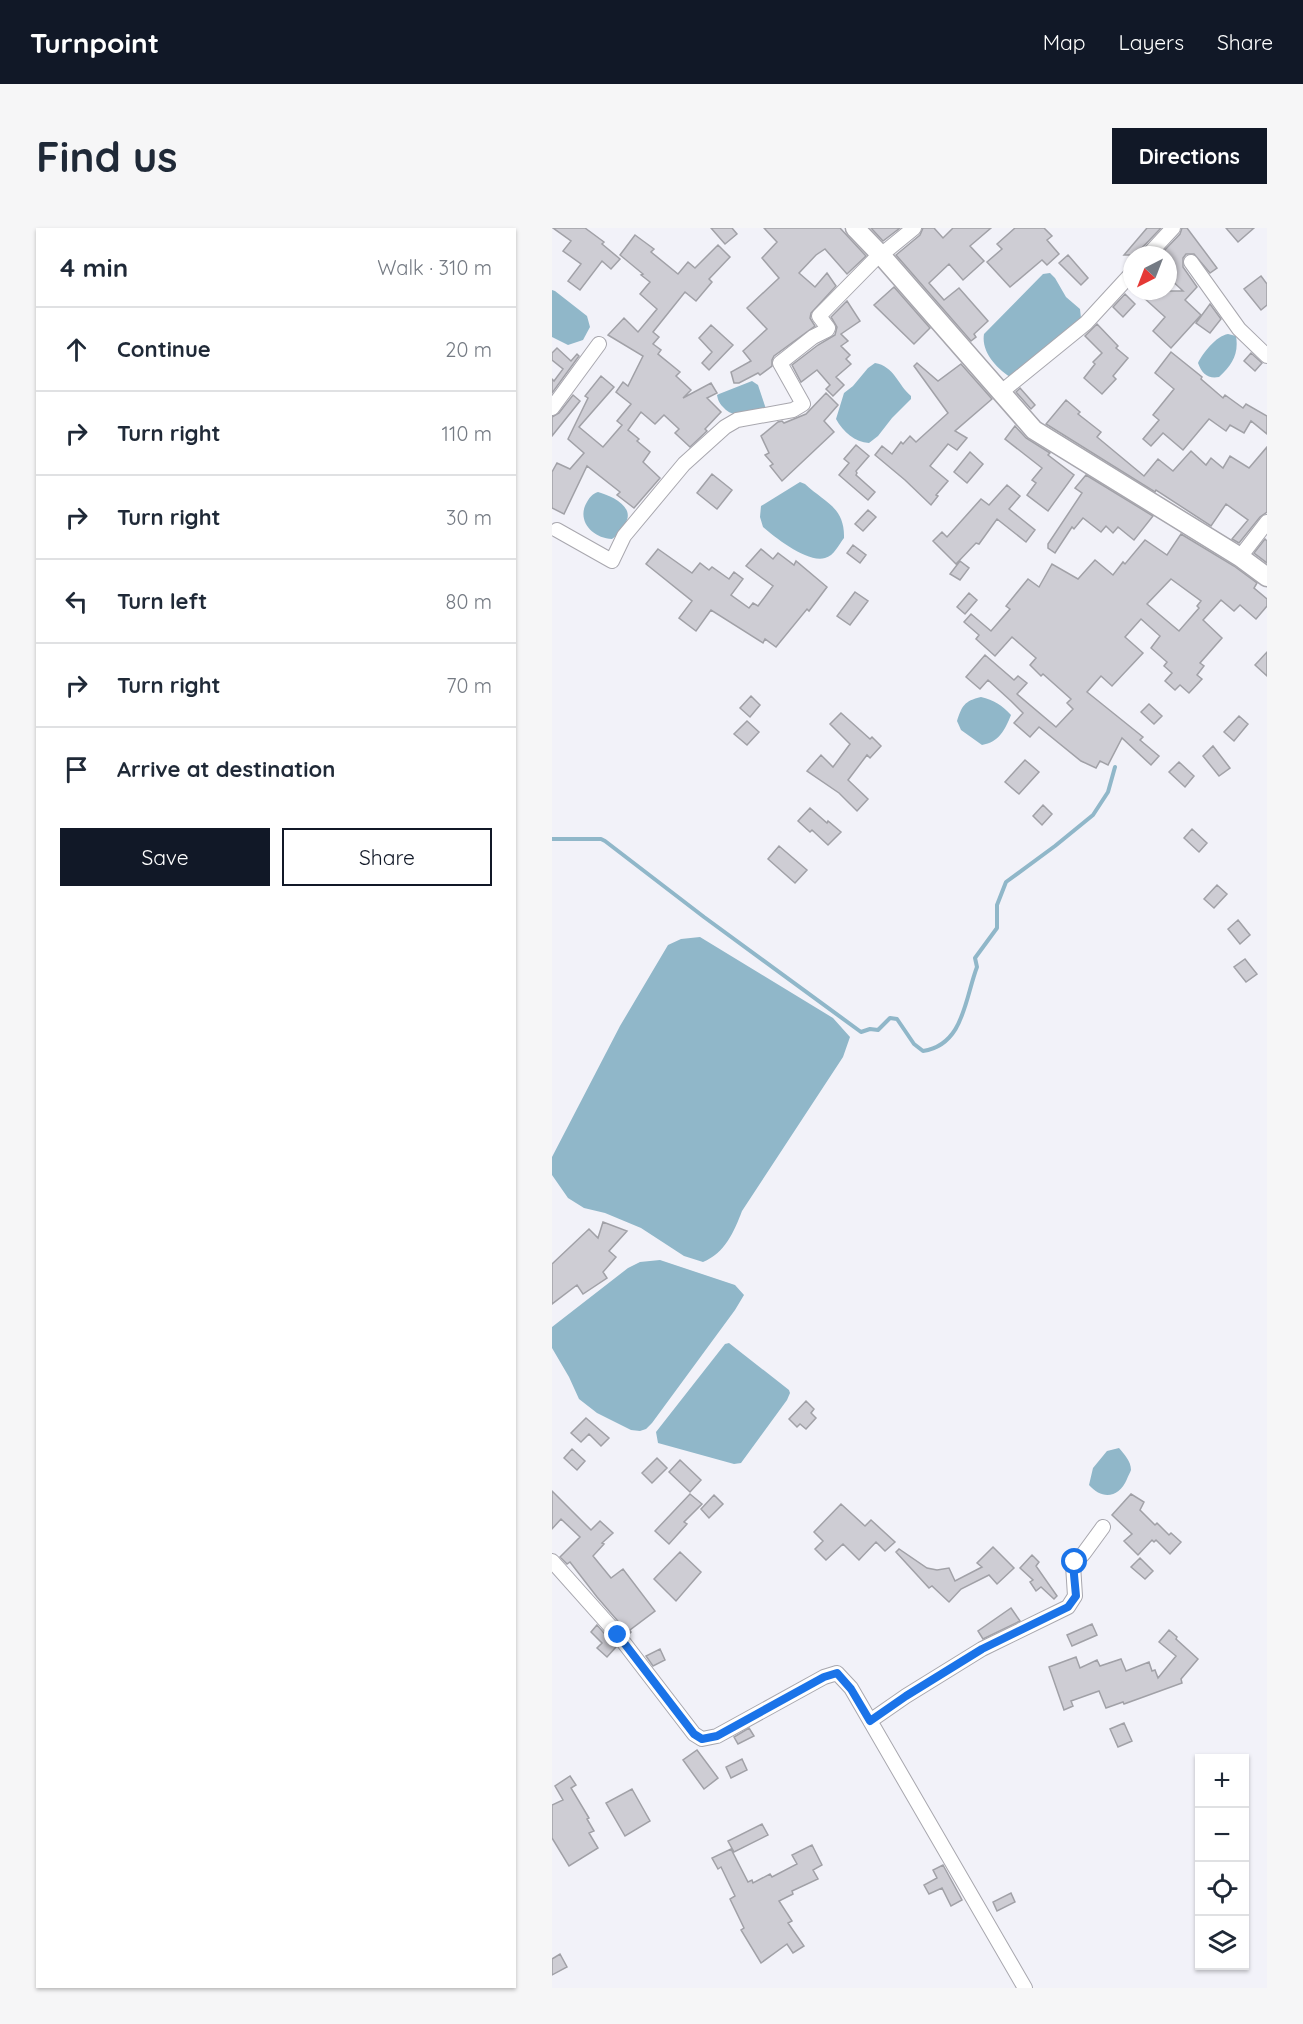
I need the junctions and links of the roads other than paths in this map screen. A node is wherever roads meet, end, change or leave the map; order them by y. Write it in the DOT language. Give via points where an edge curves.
graph roads {
  1 [pos="855,228"];
  2 [pos="914,228"];
  3 [pos="1173,228"];
  4 [pos="1156,246"];
  5 [pos="880,255"];
  6 [pos="1191,262"];
  7 [pos="1123,283"];
  8 [pos="599,344"];
  9 [pos="1267,356"];
  10 [pos="1000,393"];
  11 [pos="552,408"];
  12 [pos="1267,522"];
  13 [pos="557,530"];
  14 [pos="1240,557"];
  15 [pos="1267,577"];
  16 [pos="1103,1527"];
  17 [pos="552,1561"];
  18 [pos="870,1721"];
  19 [pos="1025,1988"];
  1 -- 5 [label="street"];
  2 -- 5 [label="street"];
  3 -- 4 [label="street"];
  5 -- 10 [label="street"];
  5 -- 13 [label="street" via="819,316 827,330 780,363 803,404 793,410 737,420 725,427 684,464 624,536 612,561"];
  6 -- 9 [label="street" via="1239,329"];
  7 -- 10 [label="street" via="1086,323"];
  8 -- 11 [label="street"];
  10 -- 14 [label="street" via="1034,430"];
  12 -- 14 [label="street"];
  14 -- 15 [label="street"];
  16 -- 18 [label="street" via="1073,1564 1076,1596 1068,1607 982,1649"];
  17 -- 18 [label="street" via="702,1739 717,1736 837,1673"];
  18 -- 19 [label="street"];
}
